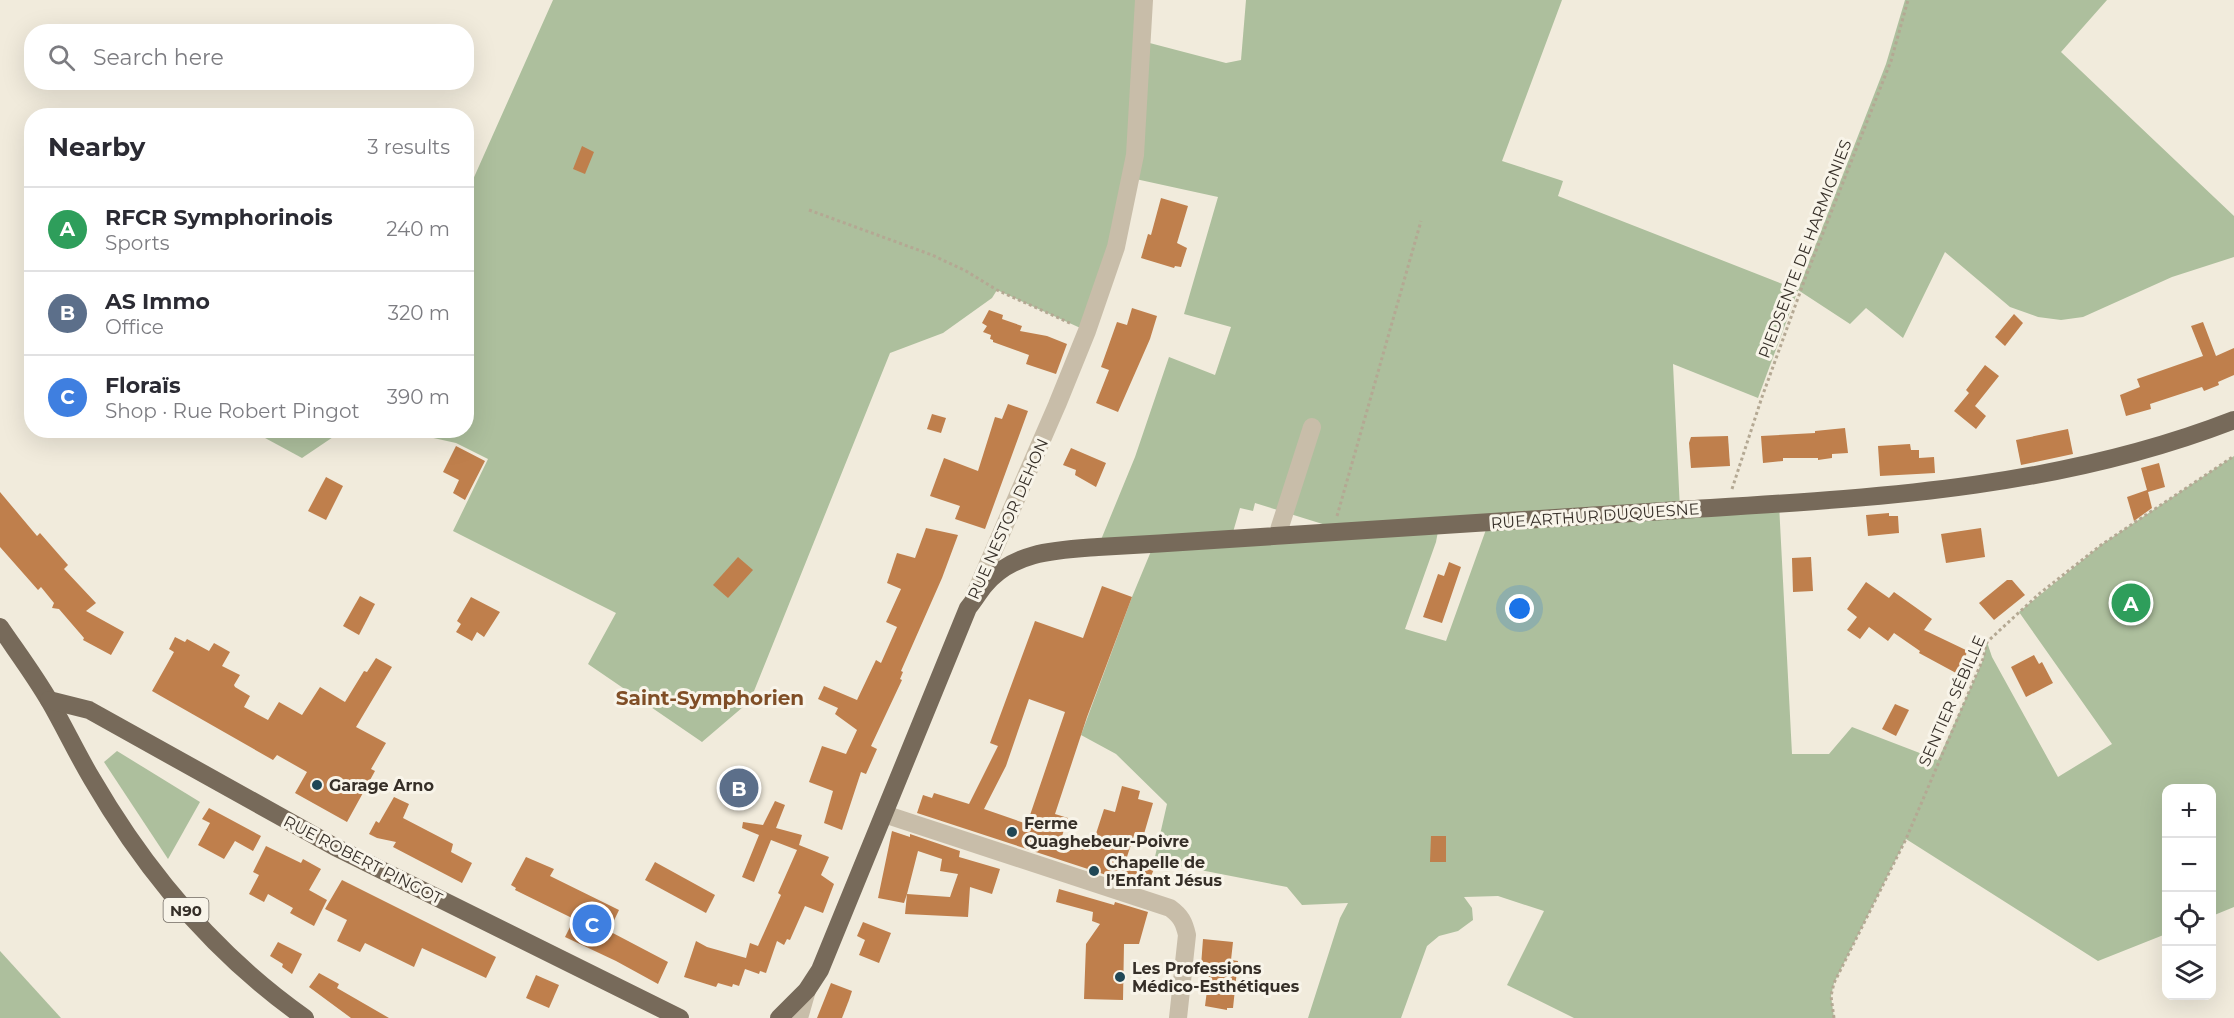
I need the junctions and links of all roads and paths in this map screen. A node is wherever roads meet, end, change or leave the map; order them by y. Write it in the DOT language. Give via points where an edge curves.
graph roads {
  1 [pos="1144,0"];
  2 [pos="1908,0"];
  3 [pos="809,210"];
  4 [pos="1421,221"];
  5 [pos="1087,331"];
  6 [pos="2234,420"];
  7 [pos="1312,428"];
  8 [pos="2234,456"];
  9 [pos="1732,507"];
  10 [pos="1333,532"];
  11 [pos="1277,536"];
  12 [pos="968,608"];
  13 [pos="0,627"];
  14 [pos="49,700"];
  15 [pos="884,814"];
  16 [pos="807,990"];
  17 [pos="305,1018"];
  18 [pos="680,1018"];
  19 [pos="779,1018"];
  20 [pos="799,1018"];
  21 [pos="1178,1018"];
  22 [pos="1834,1018"];
  1 -- 5 [label="street, RUE NESTOR DEHON" via="1135,155 1116,247"];
  2 -- 9 [label="path, PIEDSENTE DE HARMIGNIES" via="1891,61 1762,397 1732,485"];
  3 -- 5 [label="path" via="932,255"];
  4 -- 10 [label="path"];
  5 -- 12 [label="street, RUE NESTOR DEHON"];
  6 -- 9 [label="main road, RUE ARTHUR DUQUESNE" via="2088,464 1993,483 1896,495"];
  7 -- 11 [label="street"];
  8 -- 22 [label="path, SENTIER SÉBILLE" via="2101,545 1987,642 1906,839 1834,982"];
  9 -- 10 [label="main road, RUE ARTHUR DUQUESNE"];
  10 -- 11 [label="main road, RUE ARTHUR DUQUESNE"];
  11 -- 12 [label="main road, RUE ARTHUR DUQUESNE" via="1069,549 1032,555 997,573"];
  12 -- 15 [label="main road, RUE NESTOR DEHON"];
  13 -- 14 [label="main road, N90"];
  14 -- 17 [label="main road, N90" via="92,779 162,882 234,961"];
  14 -- 18 [label="main road, RUE ROBERT PINGOT" via="89,710 335,847"];
  15 -- 16 [label="main road, RUE NESTOR DEHON" via="820,970"];
  15 -- 21 [label="street" via="1179,914 1187,935"];
  16 -- 19 [label="main road"];
  16 -- 20 [label="street, RUE NESTOR DEHON"];
}
